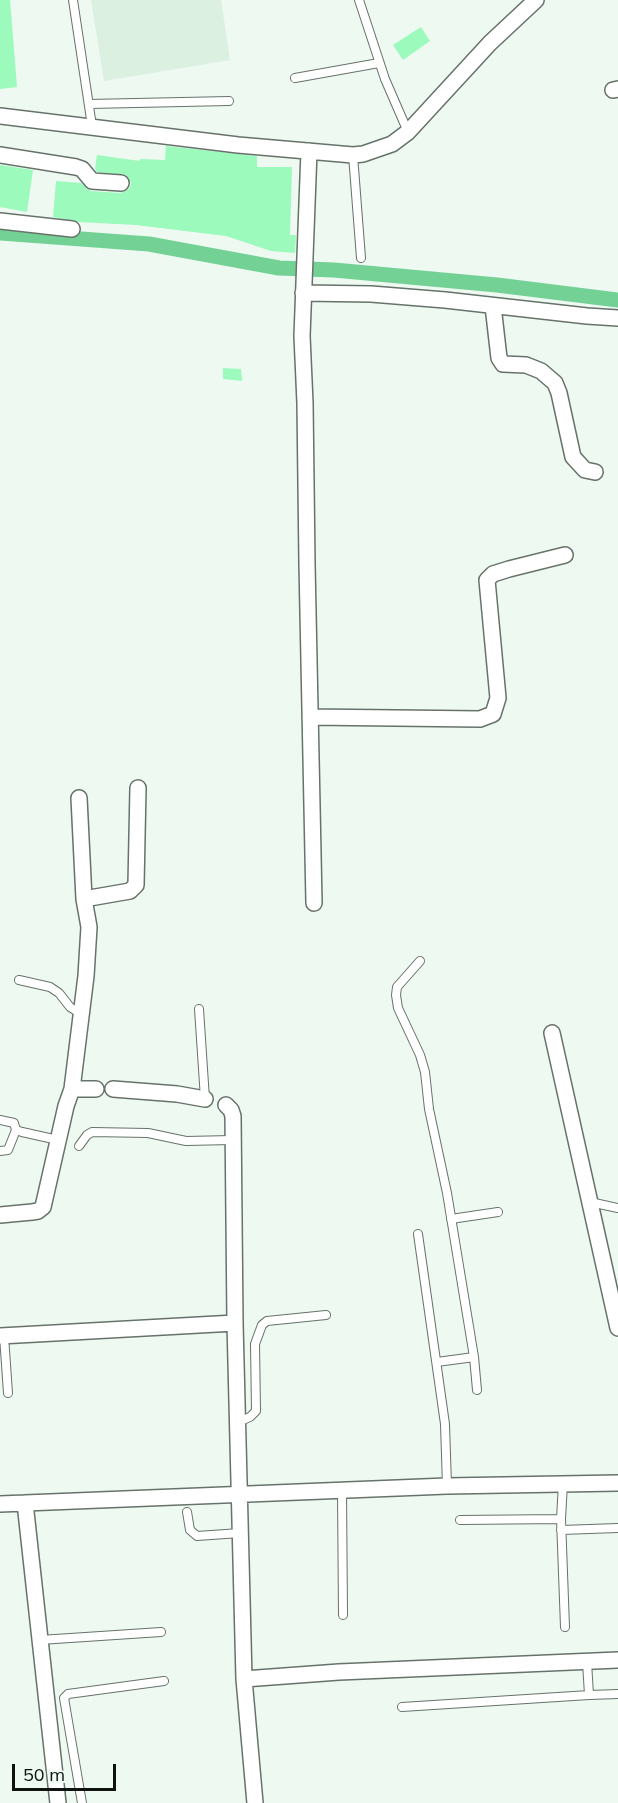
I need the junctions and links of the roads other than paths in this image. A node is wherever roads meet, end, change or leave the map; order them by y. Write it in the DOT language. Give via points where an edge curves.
graph roads {
  1 [pos="74,0"];
  2 [pos="359,0"];
  3 [pos="536,0"];
  4 [pos="379,63"];
  5 [pos="295,78"];
  6 [pos="230,101"];
  7 [pos="89,104"];
  8 [pos="0,116"];
  9 [pos="92,126"];
  10 [pos="408,132"];
  11 [pos="309,151"];
  12 [pos="0,155"];
  13 [pos="353,155"];
  14 [pos="121,183"];
  15 [pos="0,221"];
  16 [pos="72,229"];
  17 [pos="361,258"];
  18 [pos="304,289"];
  19 [pos="493,306"];
  20 [pos="618,318"];
  21 [pos="595,472"];
  22 [pos="566,555"];
  23 [pos="310,717"];
  24 [pos="138,788"];
  25 [pos="79,798"];
  26 [pos="84,899"];
  27 [pos="314,903"];
  28 [pos="420,961"];
  29 [pos="19,980"];
  30 [pos="199,1009"];
  31 [pos="82,1014"];
  32 [pos="552,1033"];
  33 [pos="72,1089"];
  34 [pos="96,1089"];
  35 [pos="113,1089"];
  36 [pos="205,1099"];
  37 [pos="226,1105"];
  38 [pos="0,1120"];
  39 [pos="16,1130"];
  40 [pos="58,1140"];
  41 [pos="232,1140"];
  42 [pos="79,1146"];
  43 [pos="0,1151"];
  44 [pos="590,1202"];
  45 [pos="618,1208"];
  46 [pos="498,1212"];
  47 [pos="0,1215"];
  48 [pos="451,1219"];
  49 [pos="418,1234"];
  50 [pos="326,1315"];
  51 [pos="235,1323"];
  52 [pos="618,1328"];
  53 [pos="2,1336"];
  54 [pos="474,1357"];
  55 [pos="437,1362"];
  56 [pos="477,1390"];
  57 [pos="8,1393"];
  58 [pos="238,1422"];
  59 [pos="563,1483"];
  60 [pos="618,1483"];
  61 [pos="447,1486"];
  62 [pos="342,1491"];
  63 [pos="240,1496"];
  64 [pos="25,1503"];
  65 [pos="0,1504"];
  66 [pos="187,1512"];
  67 [pos="561,1519"];
  68 [pos="460,1521"];
  69 [pos="618,1528"];
  70 [pos="561,1530"];
  71 [pos="240,1533"];
  72 [pos="343,1615"];
  73 [pos="566,1627"];
  74 [pos="161,1632"];
  75 [pos="40,1640"];
  76 [pos="618,1660"];
  77 [pos="587,1662"];
  78 [pos="243,1679"];
  79 [pos="164,1681"];
  80 [pos="618,1694"];
  81 [pos="589,1695"];
  82 [pos="402,1707"];
  83 [pos="58,1803"];
  84 [pos="82,1803"];
  85 [pos="255,1803"];
  1 -- 7 [label="lane"];
  2 -- 4 [label="lane"];
  3 -- 10 [label="street" via="490,43"];
  4 -- 5 [label="lane"];
  4 -- 10 [label="lane"];
  6 -- 7 [label="lane"];
  7 -- 9 [label="lane"];
  8 -- 9 [label="street"];
  9 -- 11 [label="street"];
  10 -- 13 [label="street" via="377,151"];
  11 -- 13 [label="street"];
  11 -- 18 [label="street"];
  12 -- 14 [label="street" via="76,167 92,181"];
  13 -- 17 [label="lane"];
  15 -- 16 [label="street"];
  18 -- 19 [label="street"];
  18 -- 23 [label="street"];
  19 -- 20 [label="street"];
  19 -- 21 [label="street" via="499,358 503,364 541,370 555,383 573,457 585,470"];
  22 -- 23 [label="street" via="501,571 487,580 498,698 494,714 480,719"];
  23 -- 27 [label="street"];
  24 -- 26 [label="street" via="136,885 130,891"];
  25 -- 26 [label="street"];
  26 -- 31 [label="street" via="89,927"];
  28 -- 48 [label="lane" via="397,987 396,995 425,1072"];
  29 -- 31 [label="lane" via="50,987"];
  30 -- 36 [label="lane"];
  31 -- 33 [label="street"];
  32 -- 44 [label="street"];
  33 -- 34 [label="street"];
  33 -- 40 [label="street"];
  35 -- 36 [label="street"];
  37 -- 41 [label="street" via="233,1116"];
  38 -- 39 [label="lane" via="14,1123"];
  39 -- 40 [label="lane"];
  39 -- 43 [label="lane" via="8,1150"];
  40 -- 47 [label="street" via="43,1207 38,1211"];
  41 -- 42 [label="lane" via="186,1141 148,1133 92,1132"];
  41 -- 51 [label="street"];
  44 -- 45 [label="lane"];
  44 -- 52 [label="street"];
  46 -- 48 [label="lane"];
  48 -- 54 [label="lane"];
  49 -- 55 [label="lane"];
  50 -- 58 [label="lane" via="267,1321 262,1325 255,1344 256,1411"];
  51 -- 53 [label="street"];
  51 -- 58 [label="street"];
  53 -- 57 [label="lane"];
  54 -- 55 [label="lane"];
  54 -- 56 [label="lane"];
  55 -- 61 [label="lane"];
  58 -- 63 [label="street"];
  59 -- 60 [label="street"];
  59 -- 61 [label="street"];
  59 -- 67 [label="lane"];
  61 -- 62 [label="street"];
  62 -- 63 [label="street"];
  62 -- 72 [label="lane"];
  63 -- 64 [label="street"];
  63 -- 71 [label="street"];
  64 -- 65 [label="street"];
  64 -- 75 [label="street"];
  66 -- 71 [label="lane" via="190,1530 197,1536"];
  67 -- 68 [label="lane"];
  67 -- 70 [label="lane"];
  69 -- 70 [label="lane"];
  70 -- 73 [label="lane"];
  71 -- 78 [label="street"];
  74 -- 75 [label="lane"];
  75 -- 83 [label="street"];
  76 -- 77 [label="street"];
  77 -- 78 [label="street"];
  77 -- 81 [label="lane"];
  78 -- 85 [label="street"];
  79 -- 84 [label="lane" via="68,1694 64,1698"];
  80 -- 81 [label="lane"];
  81 -- 82 [label="lane"];
}
